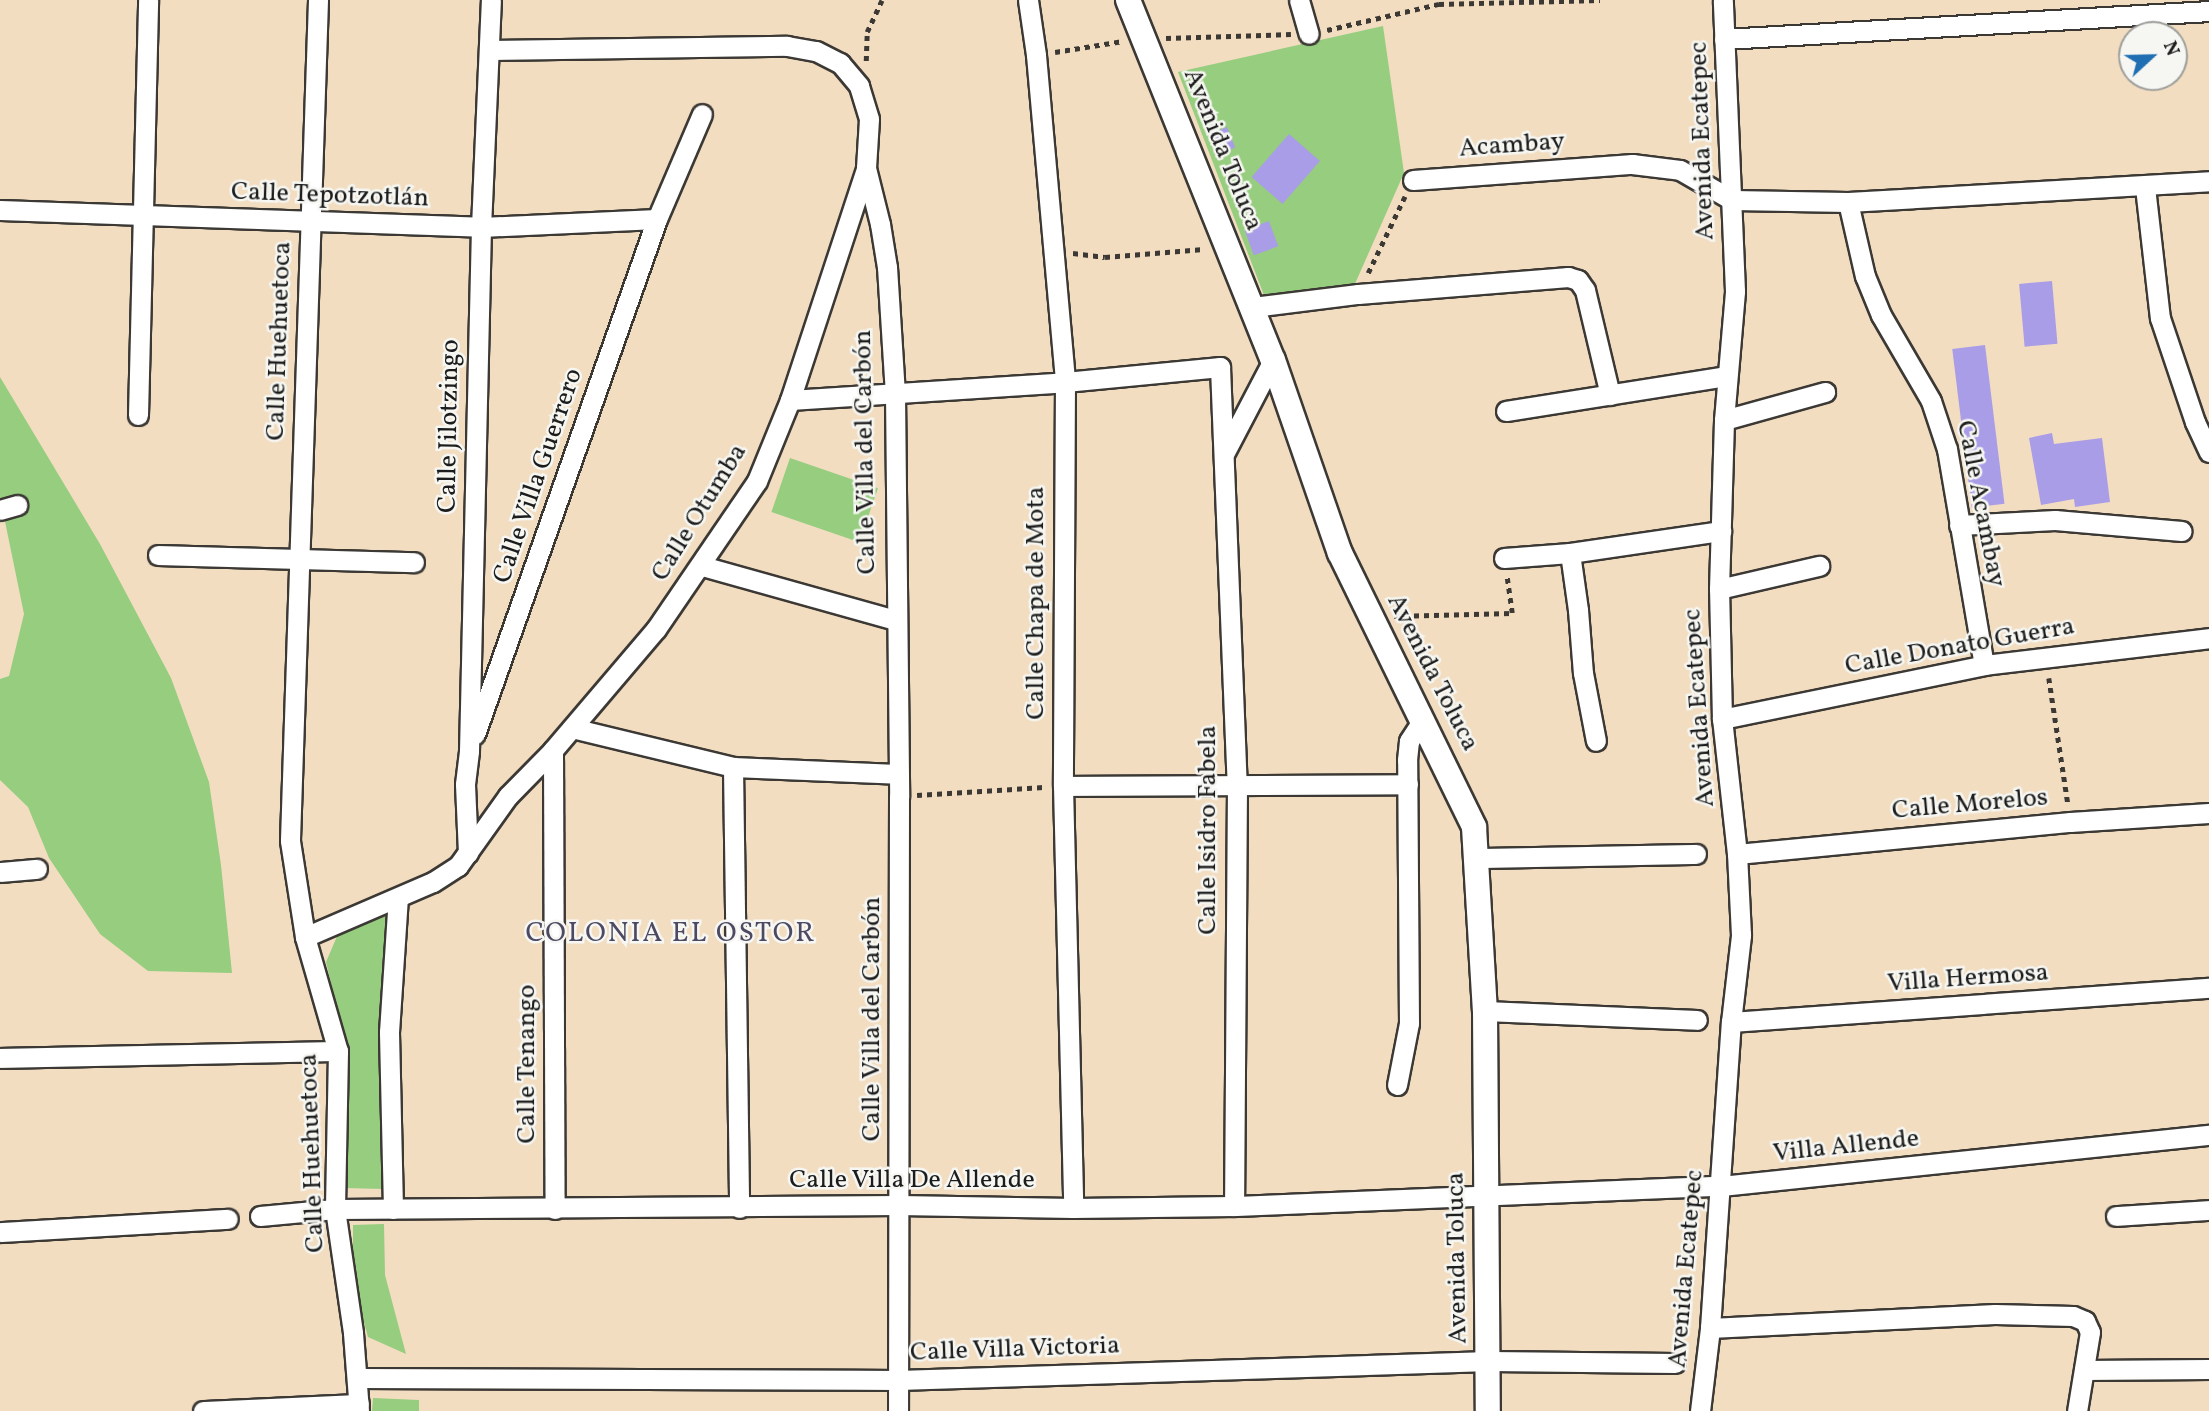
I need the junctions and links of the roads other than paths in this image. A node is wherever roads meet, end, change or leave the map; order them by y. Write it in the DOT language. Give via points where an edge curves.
graph roads {
  1 [pos="148,0"];
  2 [pos="318,0"];
  3 [pos="491,0"];
  4 [pos="1028,0"];
  5 [pos="1128,0"];
  6 [pos="1299,0"];
  7 [pos="1723,0"];
  8 [pos="2209,11"];
  9 [pos="1309,34"];
  10 [pos="1724,39"];
  11 [pos="490,50"];
  12 [pos="702,114"];
  13 [pos="866,168"];
  14 [pos="1413,180"];
  15 [pos="2209,181"];
  16 [pos="2145,187"];
  17 [pos="1732,200"];
  18 [pos="1849,202"];
  19 [pos="0,210"];
  20 [pos="143,216"];
  21 [pos="657,219"];
  22 [pos="310,223"];
  23 [pos="481,227"];
  24 [pos="1253,307"];
  25 [pos="1273,360"];
  26 [pos="1727,376"];
  27 [pos="1065,382"];
  28 [pos="1825,392"];
  29 [pos="895,394"];
  30 [pos="1610,395"];
  31 [pos="790,400"];
  32 [pos="1506,411"];
  33 [pos="138,415"];
  34 [pos="1724,420"];
  35 [pos="2209,452"];
  36 [pos="1224,453"];
  37 [pos="1959,526"];
  38 [pos="1721,531"];
  39 [pos="2182,531"];
  40 [pos="1570,553"];
  41 [pos="158,555"];
  42 [pos="301,558"];
  43 [pos="1504,558"];
  44 [pos="414,562"];
  45 [pos="702,566"];
  46 [pos="1819,566"];
  47 [pos="1719,589"];
  48 [pos="895,620"];
  49 [pos="2209,638"];
  50 [pos="1984,665"];
  51 [pos="1722,719"];
  52 [pos="1422,721"];
  53 [pos="572,727"];
  54 [pos="1596,741"];
  55 [pos="553,750"];
  56 [pos="469,751"];
  57 [pos="733,767"];
  58 [pos="897,774"];
  59 [pos="466,784"];
  60 [pos="1408,784"];
  61 [pos="1237,785"];
  62 [pos="1063,786"];
  63 [pos="508,796"];
  64 [pos="2209,813"];
  65 [pos="468,853"];
  66 [pos="1737,853"];
  67 [pos="1696,854"];
  68 [pos="1478,858"];
  69 [pos="37,869"];
  70 [pos="0,872"];
  71 [pos="398,898"];
  72 [pos="304,937"];
  73 [pos="2209,988"];
  74 [pos="1485,1011"];
  75 [pos="1697,1020"];
  76 [pos="1731,1022"];
  77 [pos="338,1051"];
  78 [pos="0,1058"];
  79 [pos="1397,1085"];
  80 [pos="2209,1135"];
  81 [pos="1721,1186"];
  82 [pos="1487,1194"];
  83 [pos="900,1205"];
  84 [pos="1234,1206"];
  85 [pos="739,1208"];
  86 [pos="1073,1208"];
  87 [pos="335,1209"];
  88 [pos="393,1209"];
  89 [pos="555,1209"];
  90 [pos="2209,1210"];
  91 [pos="260,1216"];
  92 [pos="2116,1216"];
  93 [pos="228,1219"];
  94 [pos="0,1232"];
  95 [pos="1710,1328"];
  96 [pos="1489,1361"];
  97 [pos="1675,1363"];
  98 [pos="2209,1368"];
  99 [pos="2084,1370"];
  100 [pos="357,1377"];
  101 [pos="898,1380"];
  102 [pos="359,1408"];
  103 [pos="254,1410"];
  104 [pos="203,1411"];
  105 [pos="898,1411"];
  106 [pos="1488,1411"];
  107 [pos="1700,1411"];
  108 [pos="2077,1411"];
  1 -- 20 [label="street"];
  2 -- 22 [label="street, Calle Huehuetoca"];
  3 -- 11 [label="street, Calle Jilotzingo"];
  4 -- 27 [label="street, Calle Chapa de Mota"];
  5 -- 24 [label="street, Avenida Toluca"];
  6 -- 9 [label="street"];
  7 -- 10 [label="street, Avenida Ecatepec"];
  8 -- 10 [label="street"];
  10 -- 17 [label="street, Avenida Ecatepec"];
  11 -- 13 [label="street, Calle Villa del Carbón" via="787,46 817,51 840,63 859,86 869,119"];
  11 -- 23 [label="street, Calle Jilotzingo"];
  12 -- 21 [label="street, Calle Villa Guerrero"];
  13 -- 29 [label="street, Calle Villa del Carbón" via="887,267"];
  13 -- 31 [label="street, Calle Otumba"];
  14 -- 17 [label="street, Acambay" via="1632,164 1680,170"];
  15 -- 16 [label="street"];
  16 -- 18 [label="street"];
  16 -- 35 [label="street" via="2160,318"];
  17 -- 18 [label="street"];
  17 -- 26 [label="street, Avenida Ecatepec" via="1735,291"];
  18 -- 37 [label="street, Calle Acambay" via="1865,276 1881,315 1931,401 1947,449"];
  19 -- 20 [label="street, Calle Tepotzotlán"];
  20 -- 22 [label="street, Calle Tepotzotlán"];
  20 -- 33 [label="street"];
  21 -- 23 [label="street, Calle Tepotzotlán"];
  21 -- 56 [label="street, Calle Villa Guerrero"];
  22 -- 23 [label="street, Calle Tepotzotlán"];
  22 -- 42 [label="street, Calle Huehuetoca"];
  23 -- 56 [label="street, Calle Jilotzingo"];
  24 -- 25 [label="street, Avenida Toluca"];
  24 -- 30 [label="street" via="1568,277 1585,289"];
  25 -- 36 [label="street"];
  25 -- 52 [label="street, Avenida Toluca" via="1340,553"];
  26 -- 30 [label="street"];
  26 -- 34 [label="street, Avenida Ecatepec"];
  27 -- 29 [label="street"];
  27 -- 36 [label="street, Calle Isidro Fabela" via="1220,367"];
  27 -- 62 [label="street, Calle Chapa de Mota"];
  28 -- 34 [label="street"];
  29 -- 31 [label="street"];
  29 -- 48 [label="street, Calle Villa del Carbón"];
  30 -- 32 [label="street"];
  31 -- 45 [label="street, Calle Otumba" via="757,481"];
  34 -- 38 [label="street, Avenida Ecatepec"];
  36 -- 61 [label="street, Calle Isidro Fabela"];
  37 -- 39 [label="street" via="2055,520"];
  37 -- 50 [label="street, Calle Acambay"];
  38 -- 40 [label="street"];
  38 -- 47 [label="street, Avenida Ecatepec"];
  40 -- 43 [label="street"];
  40 -- 54 [label="street" via="1583,673"];
  41 -- 42 [label="street"];
  42 -- 44 [label="street"];
  42 -- 72 [label="street, Calle Huehuetoca" via="290,841"];
  45 -- 48 [label="street"];
  45 -- 53 [label="street, Calle Otumba" via="656,629"];
  46 -- 47 [label="street"];
  47 -- 51 [label="street, Avenida Ecatepec"];
  48 -- 58 [label="street, Calle Villa del Carbón"];
  49 -- 50 [label="street, Calle Donato Guerra"];
  50 -- 51 [label="street, Calle Donato Guerra"];
  51 -- 66 [label="street, Avenida Ecatepec"];
  52 -- 60 [label="street" via="1409,741"];
  52 -- 68 [label="street, Avenida Toluca" via="1474,827"];
  53 -- 55 [label="street, Calle Otumba"];
  53 -- 57 [label="street"];
  55 -- 63 [label="street, Calle Otumba"];
  55 -- 89 [label="street, Calle Tenango"];
  56 -- 59 [label="street, Calle Jilotzingo"];
  57 -- 58 [label="street"];
  57 -- 85 [label="street"];
  58 -- 83 [label="street, Calle Villa del Carbón"];
  59 -- 63 [label="street" via="475,798 488,802"];
  59 -- 65 [label="street, Calle Jilotzingo"];
  60 -- 61 [label="street"];
  60 -- 79 [label="street" via="1409,1023"];
  61 -- 62 [label="street"];
  61 -- 84 [label="street, Calle Isidro Fabela"];
  62 -- 86 [label="street, Calle Chapa de Mota"];
  63 -- 65 [label="street, Calle Otumba"];
  64 -- 66 [label="street, Calle Morelos"];
  65 -- 71 [label="street, Calle Otumba" via="442,877"];
  66 -- 76 [label="street, Avenida Ecatepec" via="1741,935"];
  67 -- 68 [label="street"];
  68 -- 74 [label="street, Avenida Toluca"];
  69 -- 70 [label="street"];
  71 -- 72 [label="street, Calle Otumba"];
  71 -- 88 [label="street" via="389,1032"];
  72 -- 77 [label="street, Calle Huehuetoca"];
  73 -- 76 [label="street, Villa Hermosa"];
  74 -- 75 [label="street"];
  74 -- 82 [label="street, Avenida Toluca"];
  76 -- 81 [label="street, Avenida Ecatepec"];
  77 -- 78 [label="street"];
  77 -- 87 [label="street, Calle Huehuetoca"];
  80 -- 81 [label="street, Villa Allende"];
  81 -- 82 [label="street, Villa Allende"];
  81 -- 95 [label="street, Avenida Ecatepec"];
  82 -- 84 [label="street, Calle Villa De Allende"];
  82 -- 96 [label="street, Avenida Toluca"];
  83 -- 85 [label="street, Calle Villa De Allende"];
  83 -- 86 [label="street, Calle Villa De Allende"];
  83 -- 101 [label="street, Calle Villa del Carbón"];
  84 -- 86 [label="street, Calle Villa De Allende"];
  85 -- 89 [label="street, Calle Villa De Allende"];
  87 -- 88 [label="street, Calle Villa De Allende"];
  87 -- 91 [label="street, Calle Villa De Allende"];
  87 -- 100 [label="street, Calle Huehuetoca"];
  88 -- 89 [label="street, Calle Villa De Allende"];
  90 -- 92 [label="street"];
  93 -- 94 [label="street"];
  95 -- 99 [label="street" via="1995,1314 2073,1316 2085,1321 2090,1332"];
  95 -- 107 [label="street, Avenida Ecatepec"];
  96 -- 97 [label="street, Calle Villa Victoria"];
  96 -- 101 [label="street, Calle Villa Victoria"];
  96 -- 106 [label="street, Avenida Toluca"];
  98 -- 99 [label="street"];
  99 -- 108 [label="street"];
  100 -- 101 [label="street, Calle Villa Victoria"];
  100 -- 102 [label="street, Calle Huehuetoca"];
  101 -- 105 [label="street, Calle Villa del Carbón"];
  102 -- 103 [label="street"];
  103 -- 104 [label="street"];
}
